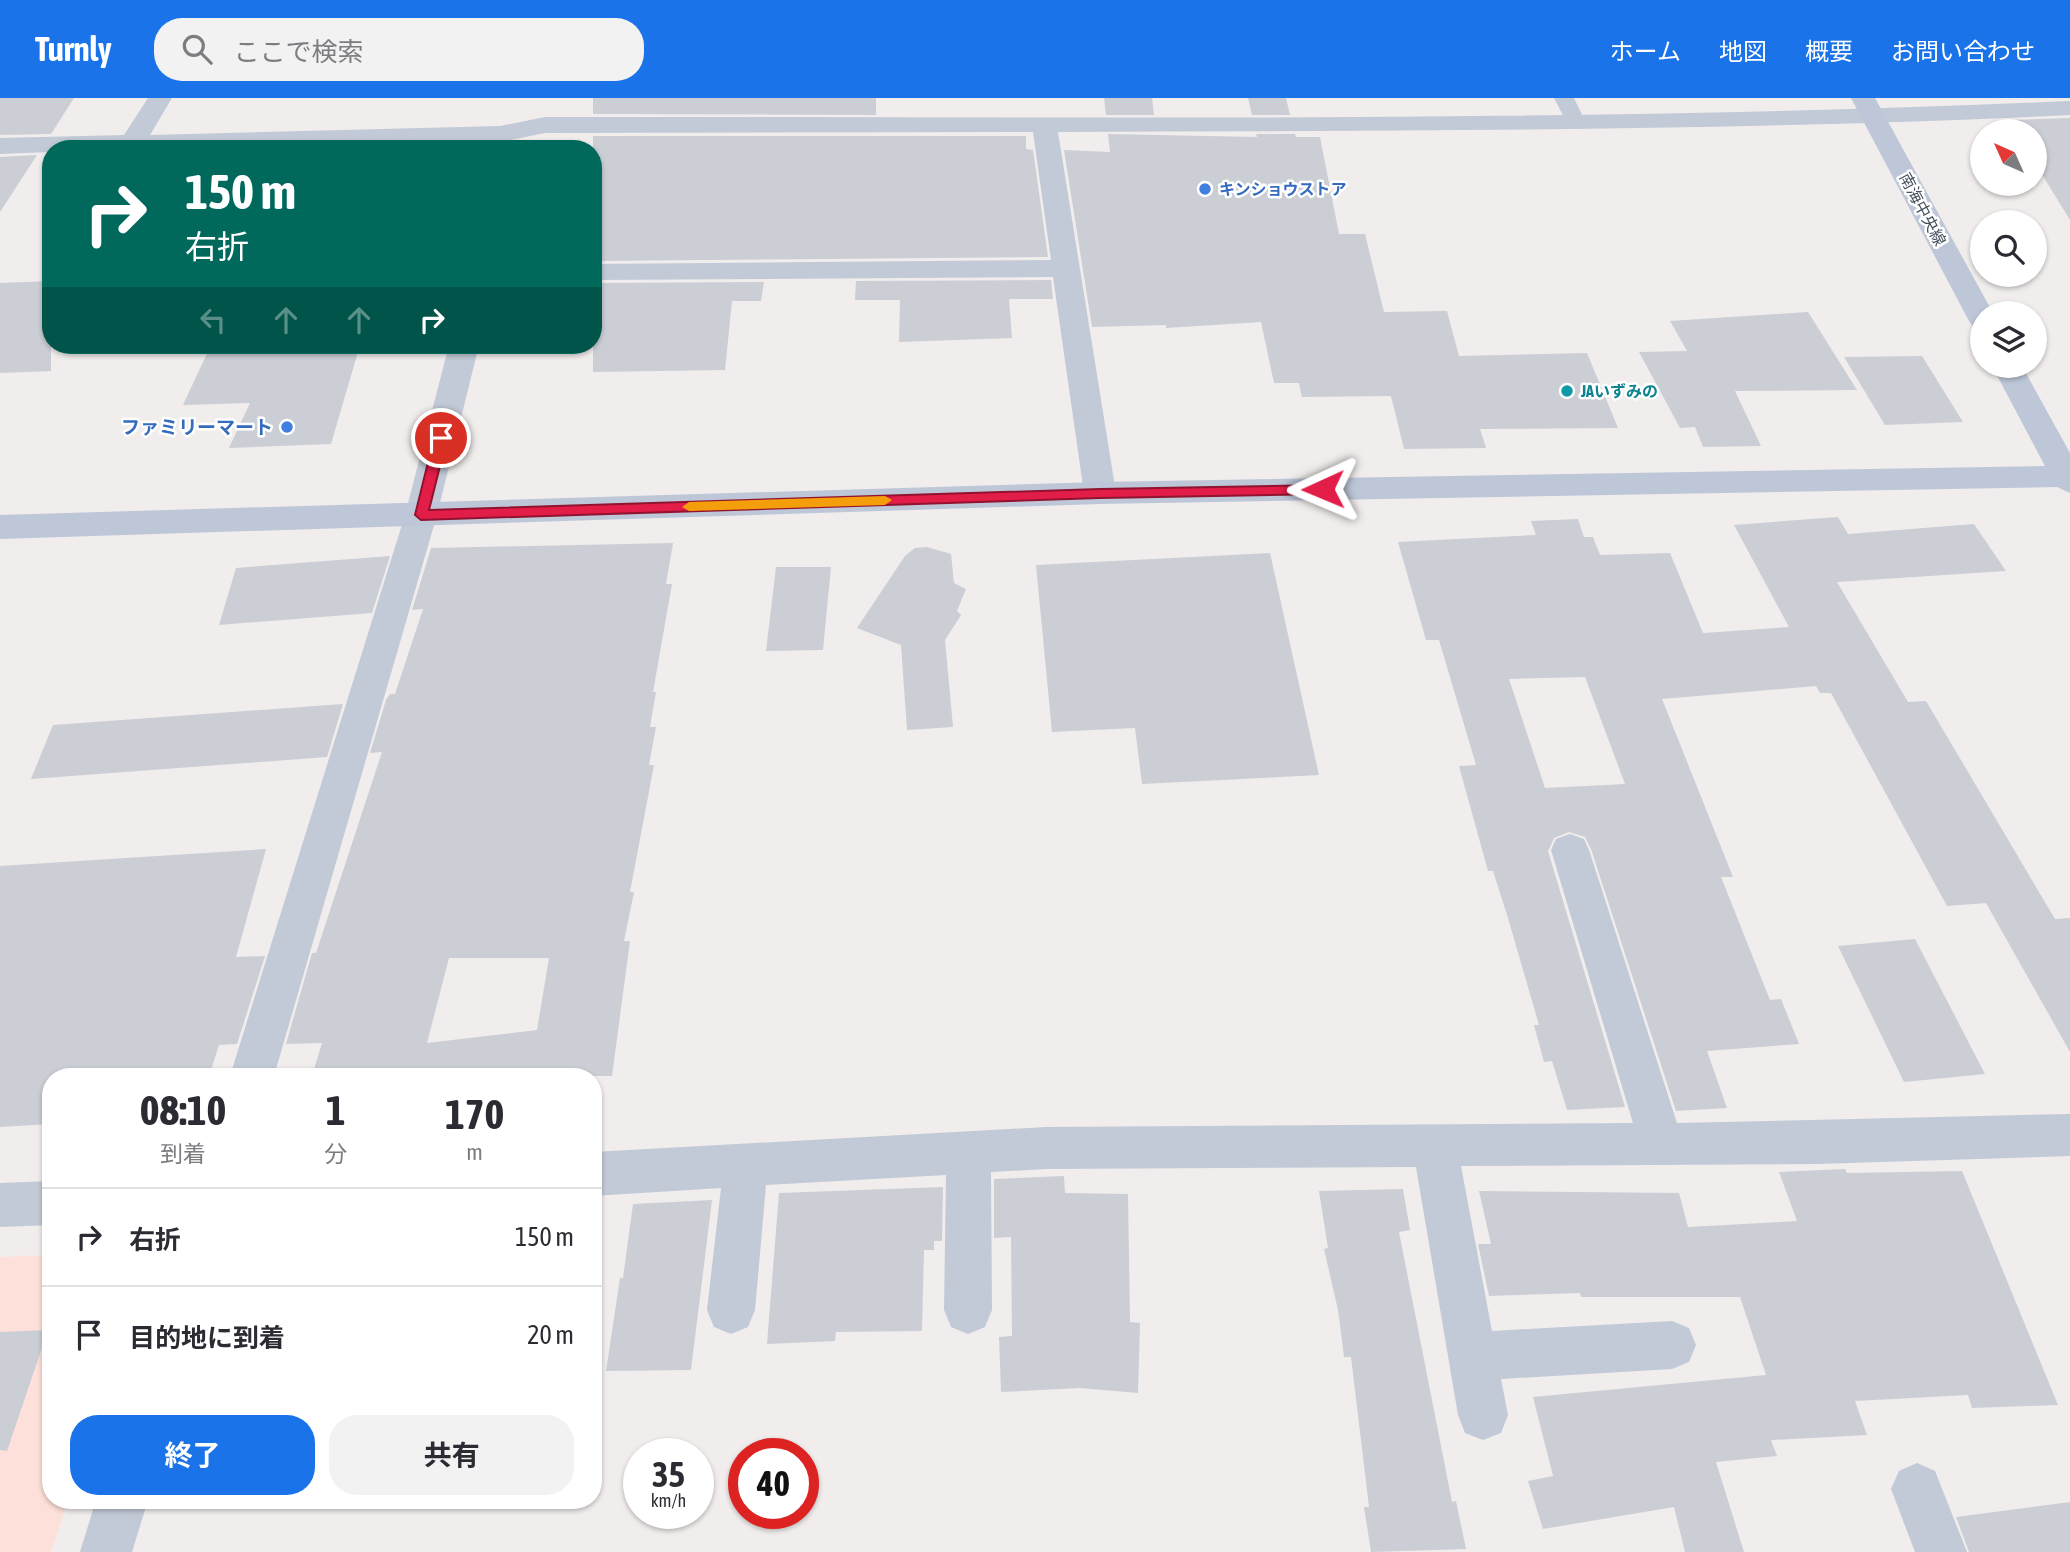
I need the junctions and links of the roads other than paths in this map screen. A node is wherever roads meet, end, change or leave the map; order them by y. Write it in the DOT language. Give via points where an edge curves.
graph roads {
  1 [pos="160,98"];
  2 [pos="534,98"];
  3 [pos="713,98"];
  4 [pos="831,98"];
  5 [pos="1564,98"];
  6 [pos="1868,107"];
  7 [pos="2070,108"];
  8 [pos="1044,123"];
  9 [pos="1576,123"];
  10 [pos="830,125"];
  11 [pos="710,126"];
  12 [pos="522,139"];
  13 [pos="134,140"];
  14 [pos="255,140"];
  15 [pos="42,145"];
  16 [pos="0,146"];
  17 [pos="1066,268"];
  18 [pos="602,272"];
  19 [pos="1972,301"];
  20 [pos="462,354"];
  21 [pos="2014,378"];
  22 [pos="2069,478"];
  23 [pos="1100,493"];
  24 [pos="421,515"];
  25 [pos="0,527"];
  26 [pos="1570,850"];
  27 [pos="254,1068"];
  28 [pos="2070,1135"];
  29 [pos="1661,1143"];
  30 [pos="1435,1146"];
  31 [pos="969,1153"];
  32 [pos="746,1164"];
  33 [pos="602,1173"];
  34 [pos="42,1203"];
  35 [pos="0,1205"];
  36 [pos="731,1310"];
  37 [pos="968,1310"];
  38 [pos="1672,1345"];
  39 [pos="1473,1356"];
  40 [pos="1483,1415"];
  41 [pos="1917,1489"];
  42 [pos="119,1509"];
  43 [pos="106,1552"];
  44 [pos="1941,1552"];
  1 -- 13 [label="street"];
  2 -- 12 [label="street"];
  3 -- 11 [label="street"];
  4 -- 10 [label="street"];
  5 -- 9 [label="lane"];
  6 -- 7 [label="street"];
  6 -- 9 [label="street"];
  6 -- 19 [label="street, 南海中央線"];
  8 -- 9 [label="street"];
  8 -- 10 [label="street"];
  8 -- 17 [label="street"];
  10 -- 11 [label="street"];
  11 -- 12 [label="street" via="545,125"];
  12 -- 14 [label="street" via="500,134"];
  15 -- 16 [label="street"];
  17 -- 18 [label="street"];
  17 -- 23 [label="street"];
  20 -- 24 [label="street"];
  21 -- 22 [label="street"];
  22 -- 23 [label="street"];
  23 -- 24 [label="street"];
  24 -- 25 [label="street"];
  24 -- 27 [label="street"];
  26 -- 29 [label="street"];
  28 -- 29 [label="street"];
  29 -- 30 [label="street"];
  30 -- 31 [label="street" via="1046,1148"];
  30 -- 39 [label="street"];
  31 -- 32 [label="street"];
  31 -- 37 [label="street"];
  32 -- 33 [label="street"];
  32 -- 36 [label="street"];
  34 -- 35 [label="street"];
  38 -- 39 [label="street"];
  39 -- 40 [label="street"];
  41 -- 44 [label="street"];
  42 -- 43 [label="street"];
}
